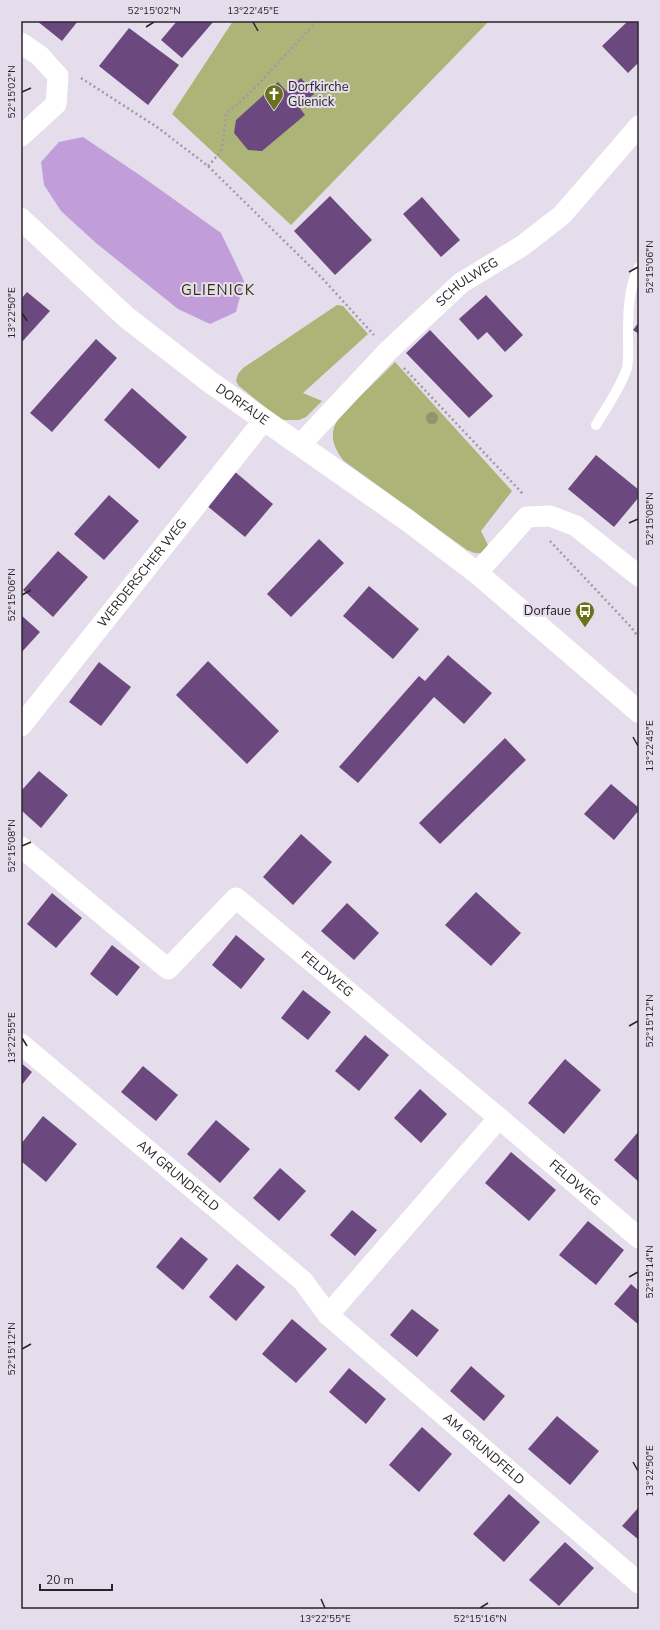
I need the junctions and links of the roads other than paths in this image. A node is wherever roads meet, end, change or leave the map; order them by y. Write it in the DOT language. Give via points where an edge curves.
graph roads {
  1 [pos="21,43"];
  2 [pos="639,126"];
  3 [pos="21,136"];
  4 [pos="21,219"];
  5 [pos="639,267"];
  6 [pos="264,420"];
  7 [pos="596,425"];
  8 [pos="300,445"];
  9 [pos="477,573"];
  10 [pos="639,576"];
  11 [pos="639,712"];
  12 [pos="24,717"];
  13 [pos="21,847"];
  14 [pos="21,1044"];
  15 [pos="499,1118"];
  16 [pos="639,1238"];
  17 [pos="328,1315"];
  18 [pos="639,1583"];
  1 -- 3 [label="street" via="40,56 58,76 56,104"];
  2 -- 8 [label="street, SCHULWEG" via="562,215 522,246 462,283 388,351"];
  4 -- 6 [label="main road, DORFAUE" via="126,317"];
  5 -- 7 [label="lane" via="628,314 627,367"];
  6 -- 8 [label="main road, DORFAUE"];
  6 -- 12 [label="street, WERDERSCHER WEG"];
  8 -- 9 [label="main road, DORFAUE"];
  9 -- 10 [label="street" via="527,517 550,516 576,526"];
  9 -- 11 [label="main road, DORFAUE"];
  13 -- 15 [label="street, FELDWEG" via="168,970 236,898"];
  14 -- 17 [label="street, AM GRUNDFELD" via="303,1281"];
  15 -- 16 [label="street, FELDWEG"];
  15 -- 17 [label="street"];
  17 -- 18 [label="street, AM GRUNDFELD"];
}
